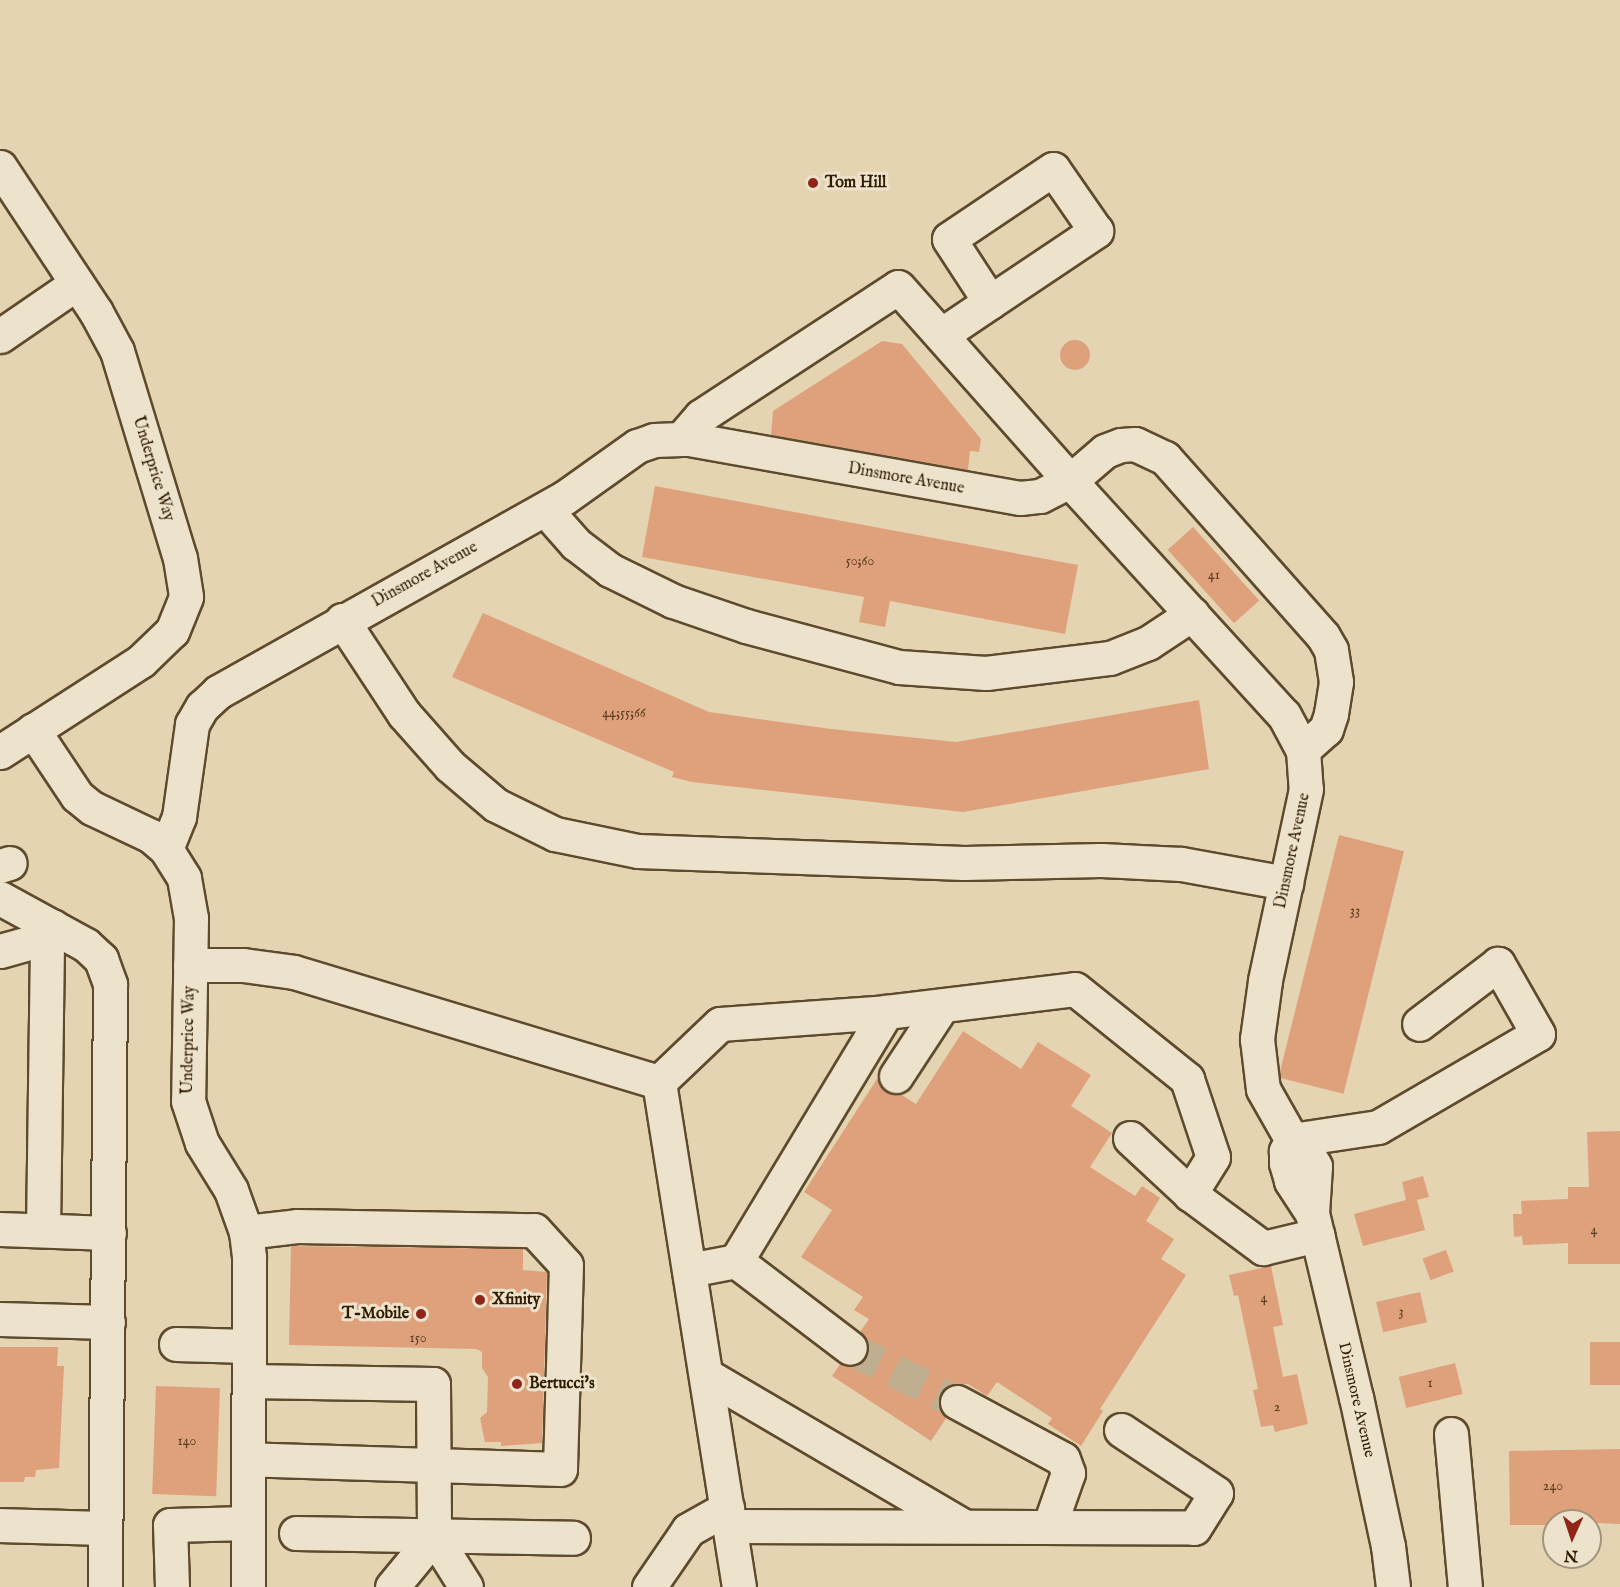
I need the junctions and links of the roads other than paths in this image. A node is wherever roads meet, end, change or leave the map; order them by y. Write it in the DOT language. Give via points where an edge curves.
graph roads {
  1 [pos="0,167"];
  2 [pos="77,283"];
  3 [pos="990,302"];
  4 [pos="941,335"];
  5 [pos="0,336"];
  6 [pos="681,439"];
  7 [pos="1070,481"];
  8 [pos="544,510"];
  9 [pos="1192,614"];
  10 [pos="342,620"];
  11 [pos="33,730"];
  12 [pos="1303,750"];
  13 [pos="0,752"];
  14 [pos="166,849"];
  15 [pos="1286,884"];
  16 [pos="0,898"];
  17 [pos="50,932"];
  18 [pos="0,951"];
  19 [pos="190,965"];
  20 [pos="942,1006"];
  21 [pos="886,1012"];
  22 [pos="1419,1024"];
  23 [pos="896,1077"];
  24 [pos="659,1082"];
  25 [pos="1130,1138"];
  26 [pos="1292,1140"];
  27 [pos="1190,1194"];
  28 [pos="1315,1224"];
  29 [pos="0,1229"];
  30 [pos="43,1230"];
  31 [pos="246,1232"];
  32 [pos="109,1233"];
  33 [pos="736,1261"];
  34 [pos="689,1270"];
  35 [pos="0,1319"];
  36 [pos="108,1323"];
  37 [pos="176,1344"];
  38 [pos="249,1346"];
  39 [pos="850,1348"];
  40 [pos="706,1375"];
  41 [pos="249,1381"];
  42 [pos="957,1402"];
  43 [pos="1121,1430"];
  44 [pos="1451,1434"];
  45 [pos="249,1459"];
  46 [pos="433,1466"];
  47 [pos="728,1517"];
  48 [pos="248,1523"];
  49 [pos="0,1524"];
  50 [pos="964,1527"];
  51 [pos="1049,1527"];
  52 [pos="105,1528"];
  53 [pos="296,1533"];
  54 [pos="434,1536"];
  55 [pos="573,1539"];
  56 [pos="105,1587"];
  57 [pos="172,1587"];
  58 [pos="248,1587"];
  59 [pos="392,1587"];
  60 [pos="466,1587"];
  61 [pos="649,1587"];
  62 [pos="739,1587"];
  63 [pos="1393,1587"];
  64 [pos="1465,1587"];
  1 -- 2 [label="street, Underprice Way"];
  2 -- 5 [label="street"];
  2 -- 11 [label="street, Underprice Way" via="117,351 180,558 186,597 181,615 161,644"];
  3 -- 4 [label="street"];
  4 -- 6 [label="street" via="898,287 701,416"];
  4 -- 7 [label="street"];
  6 -- 7 [label="street, Dinsmore Avenue" via="999,496 1040,496"];
  6 -- 8 [label="street, Dinsmore Avenue" via="654,440 638,446"];
  7 -- 9 [label="street, Dinsmore Avenue"];
  7 -- 12 [label="street" via="1106,451 1121,445 1135,444 1165,458 1323,636 1331,650 1335,674 1331,714 1326,729"];
  8 -- 9 [label="street" via="601,564 674,601 746,626 899,667 986,673 1110,658 1148,643"];
  8 -- 10 [label="street, Dinsmore Avenue"];
  9 -- 12 [label="street, Dinsmore Avenue" via="1284,715"];
  10 -- 14 [label="street, Dinsmore Avenue" via="240,677 202,707 192,724 179,817"];
  10 -- 15 [label="street" via="404,714 450,766 496,805 555,834 638,851 964,863 1101,860 1181,864"];
  11 -- 13 [label="street, Underprice Way"];
  11 -- 14 [label="street, Underprice Way" via="77,796 92,808 151,836"];
  12 -- 15 [label="street, Dinsmore Avenue" via="1306,789"];
  14 -- 19 [label="street, Underprice Way" via="184,878 189,900"];
  15 -- 26 [label="street, Dinsmore Avenue" via="1260,1011 1257,1063 1270,1108"];
  16 -- 17 [label="street"];
  17 -- 18 [label="street"];
  17 -- 30 [label="street"];
  17 -- 32 [label="street" via="86,945 101,959 108,973"];
  19 -- 24 [label="street" via="243,965 294,972"];
  19 -- 31 [label="street, Underprice Way" via="188,1101 193,1122 231,1190"];
  20 -- 21 [label="street"];
  20 -- 23 [label="street"];
  20 -- 27 [label="street" via="1075,989 1187,1078 1213,1156"];
  21 -- 24 [label="street" via="720,1024"];
  21 -- 33 [label="street"];
  22 -- 26 [label="street" via="1498,964 1538,1034 1378,1127"];
  24 -- 34 [label="street"];
  25 -- 27 [label="street"];
  26 -- 28 [label="street, Dinsmore Avenue" via="1303,1146 1315,1166"];
  27 -- 28 [label="street" via="1263,1248"];
  28 -- 63 [label="street, Dinsmore Avenue" via="1366,1443"];
  29 -- 30 [label="street"];
  30 -- 32 [label="street"];
  31 -- 38 [label="street, Underprice Way"];
  31 -- 46 [label="street" via="297,1226 534,1230 566,1265 560,1469"];
  32 -- 36 [label="street"];
  33 -- 34 [label="street"];
  33 -- 39 [label="street"];
  34 -- 40 [label="street"];
  35 -- 36 [label="street"];
  36 -- 52 [label="street"];
  37 -- 38 [label="street"];
  38 -- 41 [label="street, Underprice Way"];
  40 -- 47 [label="street"];
  40 -- 50 [label="street"];
  41 -- 45 [label="street, Underprice Way"];
  41 -- 46 [label="street" via="433,1384"];
  42 -- 51 [label="street" via="1063,1459 1068,1473"];
  43 -- 51 [label="street" via="1216,1493 1194,1528"];
  44 -- 64 [label="street"];
  45 -- 46 [label="street"];
  45 -- 48 [label="street, Underprice Way"];
  46 -- 54 [label="street"];
  47 -- 50 [label="street"];
  47 -- 61 [label="street" via="688,1530"];
  47 -- 62 [label="street"];
  48 -- 57 [label="street" via="170,1525"];
  48 -- 58 [label="street, Underprice Way"];
  49 -- 52 [label="street"];
  50 -- 51 [label="street"];
  52 -- 56 [label="street"];
  53 -- 54 [label="street"];
  54 -- 55 [label="street"];
  54 -- 59 [label="street"];
  54 -- 60 [label="street"];
}
